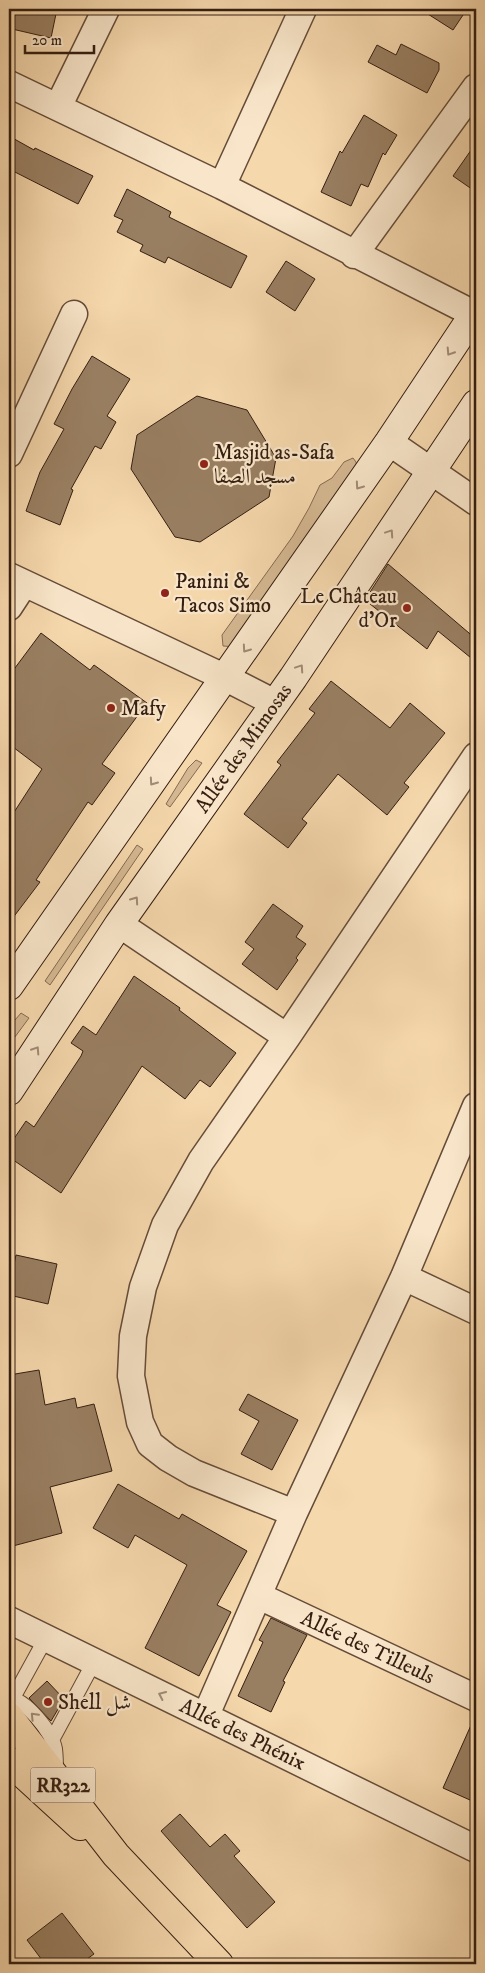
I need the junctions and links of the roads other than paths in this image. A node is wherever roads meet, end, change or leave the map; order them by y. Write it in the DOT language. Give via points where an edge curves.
graph roads {
  1 [pos="106,9"];
  2 [pos="303,9"];
  3 [pos="9,84"];
  4 [pos="476,87"];
  5 [pos="58,107"];
  6 [pos="222,186"];
  7 [pos="354,254"];
  8 [pos="475,313"];
  9 [pos="74,314"];
  10 [pos="476,404"];
  11 [pos="18,407"];
  12 [pos="389,442"];
  13 [pos="9,454"];
  14 [pos="431,471"];
  15 [pos="476,502"];
  16 [pos="16,580"];
  17 [pos="9,607"];
  18 [pos="226,678"];
  19 [pos="275,703"];
  20 [pos="476,756"];
  21 [pos="119,924"];
  22 [pos="9,986"];
  23 [pos="288,1037"];
  24 [pos="9,1091"];
  25 [pos="476,1106"];
  26 [pos="404,1277"];
  27 [pos="476,1311"];
  28 [pos="294,1513"];
  29 [pos="259,1596"];
  30 [pos="9,1620"];
  31 [pos="46,1638"];
  32 [pos="94,1662"];
  33 [pos="476,1698"];
  34 [pos="10,1704"];
  35 [pos="206,1715"];
  36 [pos="52,1740"];
  37 [pos="9,1761"];
  38 [pos="56,1776"];
  39 [pos="476,1849"];
  40 [pos="116,1855"];
  41 [pos="219,1964"];
  1 -- 5 [label="street"];
  2 -- 6 [label="street"];
  3 -- 5 [label="street"];
  4 -- 7 [label="street"];
  5 -- 6 [label="street"];
  6 -- 7 [label="street"];
  7 -- 8 [label="street"];
  8 -- 12 [label="main road, one-way"];
  9 -- 11 [label="street"];
  10 -- 14 [label="main road, Allée des Mimosas"];
  11 -- 13 [label="street"];
  12 -- 14 [label="street"];
  12 -- 18 [label="main road, one-way"];
  14 -- 15 [label="street"];
  19 -- 14 [label="main road, Allée des Mimosas, one-way"];
  16 -- 17 [label="street"];
  16 -- 18 [label="street"];
  18 -- 19 [label="street"];
  18 -- 22 [label="main road, one-way"];
  21 -- 19 [label="main road, Allée des Mimosas, one-way"];
  20 -- 23 [label="street"];
  21 -- 23 [label="street"];
  24 -- 21 [label="main road, Allée des Mimosas, one-way"];
  23 -- 28 [label="street" via="201,1161 165,1225 142,1287 133,1336 132,1376 140,1422 150,1444 194,1473"];
  25 -- 26 [label="street"];
  26 -- 27 [label="street"];
  26 -- 28 [label="street"];
  28 -- 29 [label="street"];
  29 -- 33 [label="street, Allée des Tilleuls"];
  29 -- 35 [label="street"];
  30 -- 31 [label="street, Allée des Phénix"];
  31 -- 32 [label="street, Allée des Phénix"];
  31 -- 34 [label="lane"];
  35 -- 32 [label="street, Allée des Phénix, one-way"];
  32 -- 36 [label="lane"];
  36 -- 34 [label="lane, one-way" via="22,1703"];
  34 -- 38 [label="main road, RR322"];
  35 -- 39 [label="street, Allée des Phénix"];
  36 -- 38 [label="lane"];
  37 -- 40 [label="main road, RR322" via="47,1798"];
  38 -- 40 [label="main road, RR322"];
  40 -- 41 [label="main road, RR322"];
}
